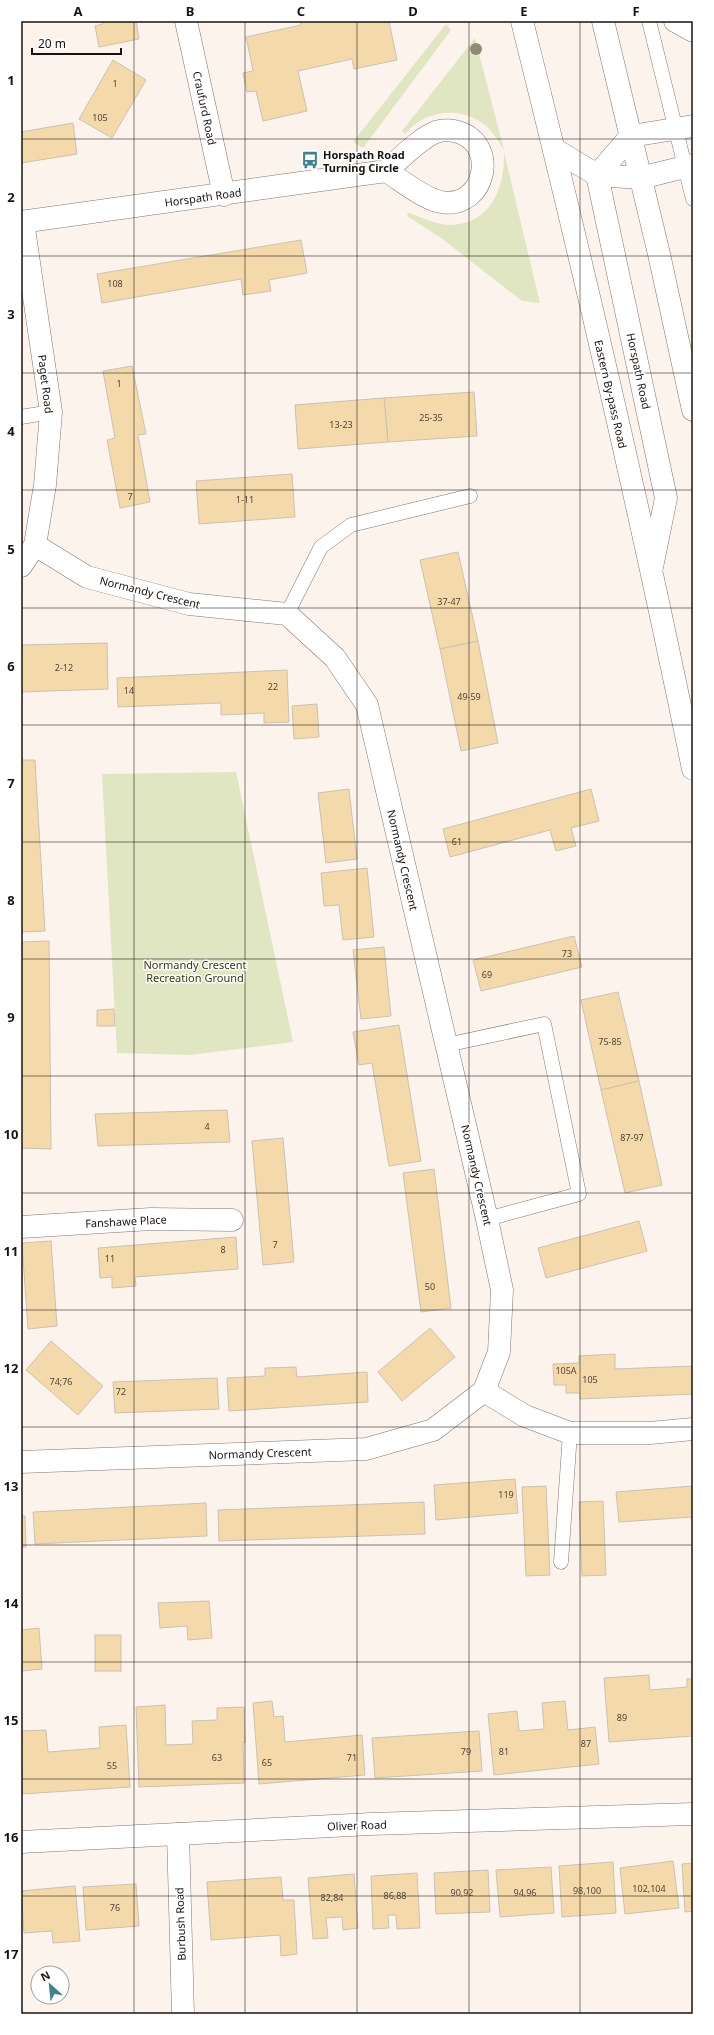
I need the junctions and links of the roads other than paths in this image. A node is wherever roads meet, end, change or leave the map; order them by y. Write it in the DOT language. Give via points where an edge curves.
graph roads {
  1 [pos="186,21"];
  2 [pos="522,21"];
  3 [pos="603,21"];
  4 [pos="649,21"];
  5 [pos="675,21"];
  6 [pos="693,31"];
  7 [pos="684,127"];
  8 [pos="630,136"];
  9 [pos="554,149"];
  10 [pos="689,166"];
  11 [pos="386,171"];
  12 [pos="597,175"];
  13 [pos="640,178"];
  14 [pos="224,195"];
  15 [pos="693,199"];
  16 [pos="22,222"];
  17 [pos="693,410"];
  18 [pos="51,412"];
  19 [pos="21,417"];
  20 [pos="470,496"];
  21 [pos="35,545"];
  22 [pos="21,566"];
  23 [pos="652,567"];
  24 [pos="287,614"];
  25 [pos="693,769"];
  26 [pos="446,1045"];
  27 [pos="488,1219"];
  28 [pos="232,1220"];
  29 [pos="21,1227"];
  30 [pos="484,1391"];
  31 [pos="693,1429"];
  32 [pos="570,1433"];
  33 [pos="21,1462"];
  34 [pos="561,1562"];
  35 [pos="693,1814"];
  36 [pos="178,1834"];
  37 [pos="21,1842"];
  38 [pos="183,2014"];
  1 -- 14 [label="main road, Craufurd Road"];
  2 -- 9 [label="main road, Eastern By-pass Road"];
  3 -- 8 [label="main road"];
  4 -- 7 [label="lane"];
  5 -- 6 [label="main road"];
  7 -- 8 [label="main road"];
  7 -- 10 [label="lane"];
  8 -- 12 [label="main road"];
  8 -- 13 [label="main road"];
  9 -- 12 [label="main road"];
  9 -- 23 [label="main road, Eastern By-pass Road"];
  10 -- 13 [label="main road"];
  10 -- 15 [label="lane"];
  11 -- 14 [label="main road, Horspath Road"];
  12 -- 13 [label="main road"];
  12 -- 23 [label="main road, Horspath Road" via="666,498"];
  13 -- 17 [label="main road"];
  14 -- 16 [label="main road, Horspath Road"];
  16 -- 18 [label="main road, Paget Road"];
  18 -- 19 [label="lane"];
  18 -- 21 [label="main road, Paget Road" via="45,485"];
  20 -- 24 [label="lane" via="351,525 321,547"];
  21 -- 22 [label="main road, Paget Road"];
  21 -- 24 [label="main road, Normandy Crescent" via="87,577 190,604"];
  23 -- 25 [label="main road, Eastern By-pass Road"];
  24 -- 26 [label="main road, Normandy Crescent" via="335,658 367,705"];
  26 -- 27 [label="main road, Normandy Crescent"];
  26 -- 27 [label="lane" via="544,1024 579,1194"];
  27 -- 30 [label="main road, Normandy Crescent" via="502,1290 499,1352"];
  28 -- 29 [label="main road, Fanshawe Place" via="151,1219"];
  30 -- 32 [label="main road" via="525,1416"];
  30 -- 33 [label="main road, Normandy Crescent" via="433,1430 366,1450"];
  31 -- 32 [label="main road" via="650,1433"];
  32 -- 34 [label="lane"];
  35 -- 36 [label="main road, Oliver Road" via="371,1824"];
  36 -- 37 [label="main road, Oliver Road"];
  36 -- 38 [label="main road, Burbush Road"];
}
